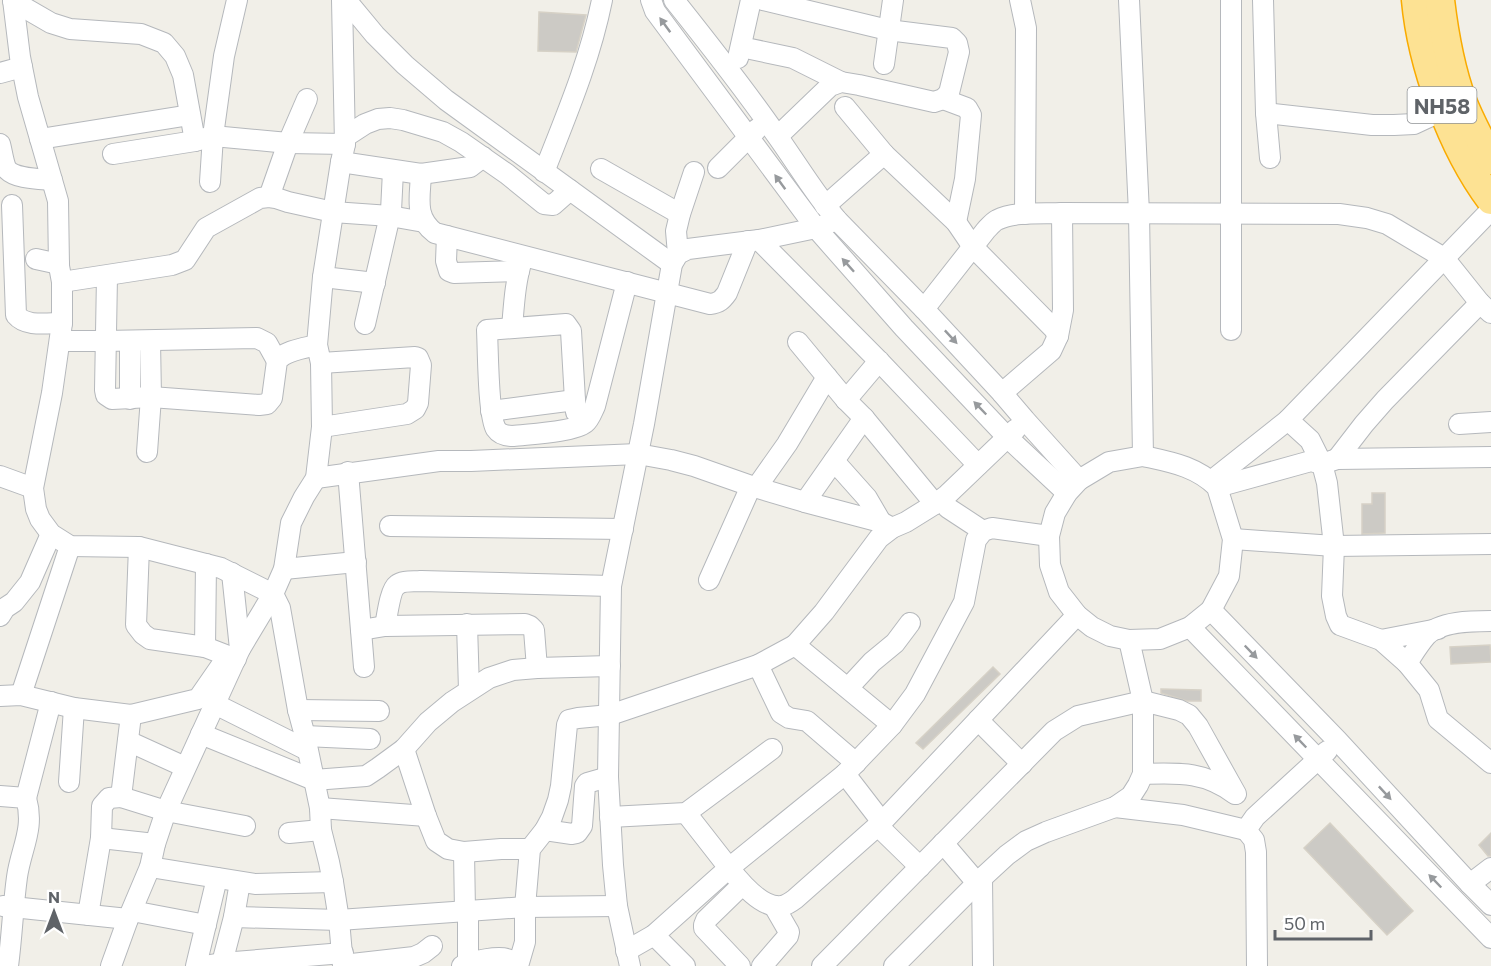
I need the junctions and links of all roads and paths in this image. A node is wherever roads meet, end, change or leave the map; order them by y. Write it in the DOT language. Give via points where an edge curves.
graph roads {
  1 [pos="237,0"];
  2 [pos="344,0"];
  3 [pos="602,0"];
  4 [pos="651,0"];
  5 [pos="674,0"];
  6 [pos="751,0"];
  7 [pos="763,0"];
  8 [pos="893,0"];
  9 [pos="1020,0"];
  10 [pos="1129,0"];
  11 [pos="1231,0"];
  12 [pos="1263,0"];
  13 [pos="1416,0"];
  14 [pos="1424,0"];
  15 [pos="1433,0"];
  16 [pos="1440,0"];
  17 [pos="13,1"];
  18 [pos="888,30"];
  19 [pos="741,47"];
  20 [pos="884,64"];
  21 [pos="22,67"];
  22 [pos="0,73"];
  23 [pos="734,75"];
  24 [pos="841,82"];
  25 [pos="307,99"];
  26 [pos="943,99"];
  27 [pos="845,107"];
  28 [pos="1444,110"];
  29 [pos="1266,112"];
  30 [pos="190,115"];
  31 [pos="766,120"];
  32 [pos="778,136"];
  33 [pos="748,138"];
  34 [pos="40,139"];
  35 [pos="204,139"];
  36 [pos="288,143"];
  37 [pos="0,144"];
  38 [pos="344,148"];
  39 [pos="113,154"];
  40 [pos="884,154"];
  41 [pos="483,157"];
  42 [pos="1270,158"];
  43 [pos="1491,160"];
  44 [pos="718,168"];
  45 [pos="601,170"];
  46 [pos="393,171"];
  47 [pos="544,172"];
  48 [pos="694,172"];
  49 [pos="1491,172"];
  50 [pos="421,174"];
  51 [pos="52,180"];
  52 [pos="210,182"];
  53 [pos="1491,184"];
  54 [pos="570,190"];
  55 [pos="269,197"];
  56 [pos="12,205"];
  57 [pos="1489,206"];
  58 [pos="333,213"];
  59 [pos="831,213"];
  60 [pos="1062,213"];
  61 [pos="1139,213"];
  62 [pos="680,214"];
  63 [pos="1025,214"];
  64 [pos="1230,214"];
  65 [pos="390,216"];
  66 [pos="424,222"];
  67 [pos="956,222"];
  68 [pos="816,228"];
  69 [pos="447,236"];
  70 [pos="753,240"];
  71 [pos="973,247"];
  72 [pos="1444,258"];
  73 [pos="36,259"];
  74 [pos="675,259"];
  75 [pos="521,263"];
  76 [pos="61,273"];
  77 [pos="106,276"];
  78 [pos="323,277"];
  79 [pos="627,282"];
  80 [pos="375,283"];
  81 [pos="668,293"];
  82 [pos="1485,308"];
  83 [pos="924,309"];
  84 [pos="8,313"];
  85 [pos="365,324"];
  86 [pos="512,328"];
  87 [pos="1231,330"];
  88 [pos="61,332"];
  89 [pos="1058,336"];
  90 [pos="130,340"];
  91 [pos="150,340"];
  92 [pos="105,341"];
  93 [pos="798,342"];
  94 [pos="319,354"];
  95 [pos="278,361"];
  96 [pos="879,361"];
  97 [pos="827,377"];
  98 [pos="1002,393"];
  99 [pos="151,397"];
  100 [pos="130,399"];
  101 [pos="575,400"];
  102 [pos="846,400"];
  103 [pos="491,411"];
  104 [pos="864,418"];
  105 [pos="1025,420"];
  106 [pos="1288,420"];
  107 [pos="1491,422"];
  108 [pos="1459,424"];
  109 [pos="577,426"];
  110 [pos="322,427"];
  111 [pos="1007,437"];
  112 [pos="147,452"];
  113 [pos="639,454"];
  114 [pos="1143,456"];
  115 [pos="1491,457"];
  116 [pos="834,460"];
  117 [pos="1330,461"];
  118 [pos="978,465"];
  119 [pos="348,472"];
  120 [pos="0,476"];
  121 [pos="316,478"];
  122 [pos="1214,484"];
  123 [pos="1073,486"];
  124 [pos="754,487"];
  125 [pos="33,488"];
  126 [pos="805,502"];
  127 [pos="941,506"];
  128 [pos="887,525"];
  129 [pos="390,526"];
  130 [pos="622,529"];
  131 [pos="983,531"];
  132 [pos="51,534"];
  133 [pos="1049,536"];
  134 [pos="1233,539"];
  135 [pos="1491,544"];
  136 [pos="70,546"];
  137 [pos="1334,546"];
  138 [pos="139,547"];
  139 [pos="356,562"];
  140 [pos="206,564"];
  141 [pos="284,569"];
  142 [pos="232,573"];
  143 [pos="709,580"];
  144 [pos="611,586"];
  145 [pos="273,594"];
  146 [pos="1210,609"];
  147 [pos="1077,615"];
  148 [pos="0,616"];
  149 [pos="1491,621"];
  150 [pos="910,623"];
  151 [pos="467,624"];
  152 [pos="384,626"];
  153 [pos="1190,627"];
  154 [pos="1438,628"];
  155 [pos="362,630"];
  156 [pos="1129,640"];
  157 [pos="1382,640"];
  158 [pos="795,645"];
  159 [pos="205,647"];
  160 [pos="235,655"];
  161 [pos="1407,663"];
  162 [pos="758,665"];
  163 [pos="610,666"];
  164 [pos="364,667"];
  165 [pos="537,668"];
  166 [pos="848,688"];
  167 [pos="469,690"];
  168 [pos="21,695"];
  169 [pos="0,696"];
  170 [pos="1143,701"];
  171 [pos="51,702"];
  172 [pos="215,704"];
  173 [pos="74,708"];
  174 [pos="298,710"];
  175 [pos="379,711"];
  176 [pos="132,715"];
  177 [pos="610,715"];
  178 [pos="978,720"];
  179 [pos="892,725"];
  180 [pos="201,734"];
  181 [pos="370,740"];
  182 [pos="128,741"];
  183 [pos="1338,741"];
  184 [pos="306,743"];
  185 [pos="404,749"];
  186 [pos="772,749"];
  187 [pos="1318,759"];
  188 [pos="1491,763"];
  189 [pos="1022,764"];
  190 [pos="185,767"];
  191 [pos="851,769"];
  192 [pos="1143,774"];
  193 [pos="608,777"];
  194 [pos="314,780"];
  195 [pos="69,782"];
  196 [pos="1236,794"];
  197 [pos="0,796"];
  198 [pos="121,797"];
  199 [pos="26,798"];
  200 [pos="1115,807"];
  201 [pos="320,808"];
  202 [pos="166,811"];
  203 [pos="686,813"];
  204 [pos="426,816"];
  205 [pos="610,818"];
  206 [pos="880,824"];
  207 [pos="1251,824"];
  208 [pos="245,826"];
  209 [pos="321,830"];
  210 [pos="545,831"];
  211 [pos="289,833"];
  212 [pos="101,838"];
  213 [pos="943,843"];
  214 [pos="155,844"];
  215 [pos="530,849"];
  216 [pos="464,852"];
  217 [pos="150,867"];
  218 [pos="920,867"];
  219 [pos="729,868"];
  220 [pos="1491,868"];
  221 [pos="217,878"];
  222 [pos="980,881"];
  223 [pos="240,882"];
  224 [pos="333,882"];
  225 [pos="1470,884"];
  226 [pos="742,885"];
  227 [pos="1491,905"];
  228 [pos="7,906"];
  229 [pos="617,906"];
  230 [pos="774,906"];
  231 [pos="525,907"];
  232 [pos="467,911"];
  233 [pos="88,915"];
  234 [pos="130,915"];
  235 [pos="234,917"];
  236 [pos="339,920"];
  237 [pos="206,925"];
  238 [pos="654,935"];
  239 [pos="1491,938"];
  240 [pos="432,946"];
  241 [pos="6,955"];
  242 [pos="628,959"];
  243 [pos="343,961"];
  244 [pos="773,962"];
  245 [pos="213,964"];
  246 [pos="465,965"];
  247 [pos="111,966"];
  248 [pos="196,966"];
  249 [pos="518,966"];
  250 [pos="685,966"];
  251 [pos="740,966"];
  252 [pos="822,966"];
  253 [pos="894,966"];
  254 [pos="983,966"];
  255 [pos="1257,966"];
  1 -- 35 [label="street"];
  2 -- 38 [label="street"];
  2 -- 47 [label="street" via="413,72"];
  3 -- 47 [label="street" via="582,73"];
  33 -- 4 [label="street, one-way" via="655,11"];
  5 -- 23 [label="street"];
  6 -- 19 [label="street"];
  7 -- 18 [label="street"];
  8 -- 18 [label="street"];
  9 -- 63 [label="street" via="1026,28"];
  10 -- 61 [label="street"];
  11 -- 64 [label="street"];
  12 -- 29 [label="street"];
  13 -- 28 [label="highway, NH58" via="1426,55"];
  14 -- 53 [label="highway" via="1431,43 1451,110 1468,148"];
  15 -- 49 [label="highway" via="1450,86 1467,131"];
  16 -- 43 [label="highway, NH58" via="1462,100"];
  17 -- 21 [label="street"];
  17 -- 30 [label="street" via="70,29 141,34 164,43 183,75"];
  18 -- 20 [label="street"];
  18 -- 26 [label="street" via="952,38 957,43 959,52 950,93"];
  19 -- 23 [label="street"];
  19 -- 24 [label="street" via="794,58"];
  21 -- 22 [label="street"];
  21 -- 34 [label="street"];
  23 -- 31 [label="street"];
  24 -- 26 [label="street" via="934,102"];
  24 -- 32 [label="street" via="830,86"];
  25 -- 36 [label="street"];
  26 -- 67 [label="street" via="966,108 970,115 965,179"];
  27 -- 40 [label="street"];
  28 -- 29 [label="street" via="1414,124 1394,125"];
  28 -- 57 [label="highway, NH58"];
  29 -- 42 [label="street"];
  30 -- 34 [label="street"];
  30 -- 35 [label="street"];
  31 -- 32 [label="street"];
  31 -- 33 [label="street"];
  32 -- 59 [label="street"];
  33 -- 44 [label="street"];
  68 -- 33 [label="street, one-way"];
  34 -- 51 [label="street"];
  35 -- 36 [label="street"];
  35 -- 39 [label="street"];
  35 -- 52 [label="street"];
  36 -- 38 [label="street"];
  36 -- 55 [label="street"];
  37 -- 51 [label="street" via="10,172"];
  38 -- 41 [label="street" via="365,124 390,118 443,132"];
  38 -- 46 [label="street"];
  38 -- 58 [label="street"];
  40 -- 59 [label="street"];
  40 -- 67 [label="street"];
  41 -- 50 [label="street" via="470,167"];
  41 -- 54 [label="street" via="544,204 553,205"];
  45 -- 62 [label="street"];
  46 -- 50 [label="street"];
  46 -- 65 [label="street"];
  47 -- 54 [label="street"];
  48 -- 62 [label="street"];
  50 -- 66 [label="street" via="420,213"];
  51 -- 76 [label="street" via="58,201"];
  54 -- 74 [label="street"];
  55 -- 58 [label="street"];
  55 -- 77 [label="street" via="252,201 206,228 185,260"];
  56 -- 84 [label="street"];
  57 -- 72 [label="street"];
  58 -- 65 [label="street"];
  58 -- 78 [label="street"];
  59 -- 68 [label="street"];
  59 -- 83 [label="street"];
  60 -- 61 [label="street"];
  60 -- 63 [label="street"];
  60 -- 89 [label="street" via="1063,310"];
  61 -- 64 [label="street"];
  61 -- 114 [label="street"];
  62 -- 74 [label="street"];
  63 -- 71 [label="street" via="997,220"];
  64 -- 72 [label="street" via="1339,214 1367,218 1387,224"];
  64 -- 87 [label="street"];
  65 -- 66 [label="street"];
  65 -- 80 [label="street"];
  66 -- 69 [label="street"];
  67 -- 71 [label="street"];
  68 -- 70 [label="street"];
  111 -- 68 [label="street, one-way"];
  69 -- 75 [label="street"];
  69 -- 75 [label="street" via="446,261 449,271 454,273"];
  70 -- 74 [label="street" via="688,249"];
  70 -- 81 [label="street" via="722,300 710,304"];
  70 -- 96 [label="street"];
  71 -- 83 [label="street"];
  71 -- 89 [label="street"];
  72 -- 82 [label="street"];
  72 -- 106 [label="street"];
  73 -- 76 [label="street"];
  74 -- 81 [label="street"];
  75 -- 79 [label="street"];
  75 -- 86 [label="street"];
  76 -- 77 [label="street"];
  76 -- 88 [label="street"];
  77 -- 92 [label="street"];
  78 -- 80 [label="street"];
  78 -- 94 [label="street"];
  79 -- 81 [label="street"];
  79 -- 109 [label="street" via="595,406 589,418"];
  80 -- 85 [label="street"];
  81 -- 113 [label="street"];
  82 -- 117 [label="street" via="1385,400"];
  83 -- 98 [label="street, one-way"];
  84 -- 88 [label="street"];
  86 -- 101 [label="street" via="566,324 569,327"];
  86 -- 103 [label="street" via="487,330"];
  88 -- 92 [label="street"];
  88 -- 125 [label="street"];
  89 -- 98 [label="street" via="1051,351"];
  90 -- 91 [label="street"];
  90 -- 92 [label="street"];
  90 -- 100 [label="street"];
  91 -- 95 [label="street" via="256,338 267,343"];
  91 -- 99 [label="street"];
  92 -- 100 [label="street" via="106,395"];
  93 -- 97 [label="street"];
  94 -- 95 [label="street" via="287,353"];
  94 -- 110 [label="street"];
  94 -- 110 [label="street" via="415,357 421,365 415,409 407,414"];
  95 -- 99 [label="street" via="272,398 267,404"];
  96 -- 102 [label="street"];
  96 -- 118 [label="street"];
  97 -- 102 [label="street"];
  97 -- 124 [label="street" via="787,444"];
  98 -- 105 [label="street"];
  99 -- 100 [label="street"];
  99 -- 112 [label="street"];
  101 -- 103 [label="street"];
  101 -- 109 [label="street"];
  102 -- 104 [label="street"];
  103 -- 109 [label="street" via="495,428 506,436"];
  104 -- 116 [label="street"];
  104 -- 127 [label="street"];
  105 -- 111 [label="street"];
  105 -- 123 [label="street"];
  106 -- 117 [label="street"];
  106 -- 122 [label="street"];
  107 -- 108 [label="street"];
  110 -- 121 [label="street"];
  111 -- 118 [label="street"];
  111 -- 123 [label="street"];
  113 -- 119 [label="street" via="439,460"];
  113 -- 124 [label="street" via="694,466"];
  113 -- 130 [label="street"];
  114 -- 122 [label="street" via="1174,462"];
  114 -- 123 [label="street" via="1109,462"];
  115 -- 117 [label="street"];
  116 -- 126 [label="street"];
  116 -- 128 [label="street"];
  117 -- 122 [label="street" via="1311,461"];
  117 -- 137 [label="street" via="1327,483"];
  118 -- 127 [label="street"];
  119 -- 121 [label="street"];
  119 -- 139 [label="street"];
  120 -- 125 [label="street"];
  121 -- 141 [label="street" via="291,523"];
  122 -- 134 [label="street"];
  123 -- 133 [label="street" via="1055,513"];
  124 -- 126 [label="street"];
  124 -- 143 [label="street"];
  125 -- 132 [label="street" via="36,509"];
  126 -- 128 [label="street"];
  127 -- 128 [label="street" via="906,522"];
  127 -- 131 [label="street"];
  128 -- 158 [label="street"];
  129 -- 130 [label="street"];
  130 -- 144 [label="street"];
  131 -- 133 [label="street" via="992,528"];
  131 -- 179 [label="street" via="976,540 964,602 915,694"];
  132 -- 136 [label="street"];
  132 -- 148 [label="street" via="30,582"];
  133 -- 147 [label="street" via="1050,565 1059,592"];
  134 -- 137 [label="street"];
  134 -- 146 [label="street" via="1229,576"];
  135 -- 137 [label="street"];
  136 -- 138 [label="street"];
  136 -- 168 [label="street"];
  137 -- 157 [label="street" via="1332,596 1340,626"];
  138 -- 140 [label="street"];
  138 -- 159 [label="street" via="136,626 150,639"];
  139 -- 141 [label="street"];
  139 -- 155 [label="street"];
  140 -- 142 [label="street"];
  140 -- 159 [label="street"];
  141 -- 145 [label="street"];
  142 -- 145 [label="street"];
  142 -- 160 [label="street"];
  144 -- 152 [label="street" via="404,582 393,590"];
  144 -- 163 [label="street"];
  145 -- 160 [label="street"];
  145 -- 174 [label="street" via="280,608"];
  146 -- 153 [label="street"];
  146 -- 183 [label="street, one-way"];
  147 -- 156 [label="street" via="1110,636"];
  147 -- 178 [label="street"];
  149 -- 154 [label="street"];
  150 -- 166 [label="street"];
  151 -- 152 [label="street"];
  151 -- 165 [label="street" via="531,626"];
  151 -- 167 [label="street"];
  152 -- 155 [label="street"];
  153 -- 156 [label="street" via="1160,639"];
  187 -- 153 [label="street, one-way"];
  154 -- 157 [label="street"];
  154 -- 161 [label="street" via="1428,634"];
  155 -- 164 [label="street"];
  156 -- 170 [label="street"];
  157 -- 161 [label="street"];
  158 -- 162 [label="street"];
  158 -- 166 [label="street"];
  159 -- 160 [label="street"];
  160 -- 172 [label="street"];
  160 -- 176 [label="street" via="198,699"];
  161 -- 188 [label="street" via="1429,690 1438,719"];
  162 -- 177 [label="street"];
  162 -- 191 [label="street" via="781,713 807,721"];
  163 -- 165 [label="street"];
  163 -- 177 [label="street"];
  165 -- 167 [label="street" via="513,670"];
  166 -- 179 [label="street"];
  167 -- 185 [label="street" via="428,722"];
  168 -- 169 [label="street"];
  168 -- 171 [label="street"];
  170 -- 189 [label="street" via="1078,716 1054,731"];
  170 -- 192 [label="street"];
  170 -- 196 [label="street" via="1189,715"];
  171 -- 173 [label="street"];
  171 -- 199 [label="street"];
  172 -- 180 [label="street"];
  172 -- 184 [label="street"];
  173 -- 176 [label="street"];
  173 -- 195 [label="street"];
  174 -- 175 [label="street"];
  174 -- 184 [label="street"];
  176 -- 182 [label="street"];
  177 -- 193 [label="street"];
  177 -- 210 [label="street" via="569,720 558,800"];
  178 -- 189 [label="street"];
  178 -- 206 [label="street"];
  179 -- 191 [label="street"];
  180 -- 190 [label="street"];
  180 -- 194 [label="street"];
  181 -- 184 [label="street"];
  182 -- 190 [label="street"];
  182 -- 198 [label="street"];
  183 -- 187 [label="street"];
  183 -- 225 [label="street, one-way"];
  184 -- 194 [label="street"];
  185 -- 194 [label="street" via="366,776"];
  185 -- 204 [label="street"];
  186 -- 203 [label="street"];
  187 -- 207 [label="street"];
  239 -- 187 [label="street, one-way"];
  189 -- 213 [label="street"];
  190 -- 202 [label="street"];
  191 -- 206 [label="street"];
  191 -- 219 [label="street"];
  192 -- 196 [label="street" via="1185,773"];
  192 -- 200 [label="street" via="1131,796"];
  193 -- 205 [label="street"];
  193 -- 210 [label="street" via="585,786 582,826 576,833"];
  194 -- 201 [label="street"];
  196 -- 207 [label="street" via="1247,804"];
  197 -- 199 [label="street"];
  198 -- 202 [label="street"];
  198 -- 212 [label="street" via="109,798 102,806"];
  199 -- 228 [label="street" via="29,830"];
  200 -- 207 [label="street"];
  200 -- 222 [label="street" via="1026,841"];
  201 -- 204 [label="street"];
  201 -- 209 [label="street"];
  202 -- 208 [label="street"];
  202 -- 214 [label="street"];
  203 -- 205 [label="street"];
  203 -- 219 [label="street"];
  204 -- 216 [label="street" via="436,841 448,849"];
  205 -- 229 [label="street"];
  206 -- 218 [label="street"];
  206 -- 230 [label="street" via="795,899 784,906"];
  207 -- 255 [label="street" via="1256,852"];
  209 -- 211 [label="street"];
  209 -- 224 [label="street"];
  210 -- 215 [label="street"];
  212 -- 214 [label="street"];
  212 -- 233 [label="street"];
  213 -- 218 [label="street"];
  213 -- 222 [label="street"];
  214 -- 217 [label="street"];
  215 -- 216 [label="street"];
  215 -- 231 [label="street"];
  216 -- 232 [label="street"];
  217 -- 221 [label="street"];
  217 -- 234 [label="street"];
  218 -- 252 [label="street"];
  219 -- 226 [label="street"];
  219 -- 238 [label="street"];
  220 -- 225 [label="street"];
  221 -- 223 [label="street"];
  221 -- 237 [label="street"];
  222 -- 253 [label="street"];
  222 -- 254 [label="street"];
  223 -- 224 [label="street"];
  223 -- 235 [label="street"];
  224 -- 236 [label="street"];
  225 -- 227 [label="street"];
  226 -- 230 [label="street"];
  226 -- 251 [label="street" via="704,925"];
  228 -- 233 [label="street"];
  228 -- 241 [label="street"];
  229 -- 231 [label="street"];
  229 -- 242 [label="street"];
  230 -- 244 [label="street" via="789,932"];
  231 -- 232 [label="street"];
  231 -- 249 [label="street" via="525,942"];
  232 -- 236 [label="street"];
  232 -- 246 [label="street"];
  233 -- 234 [label="street"];
  234 -- 237 [label="street"];
  234 -- 247 [label="street"];
  235 -- 236 [label="street"];
  235 -- 245 [label="street"];
  236 -- 243 [label="street"];
  237 -- 248 [label="street"];
  238 -- 242 [label="street"];
  238 -- 250 [label="street"];
  240 -- 243 [label="street" via="414,957"];
  243 -- 245 [label="street"];
  246 -- 249 [label="street" via="499,957"];
}
